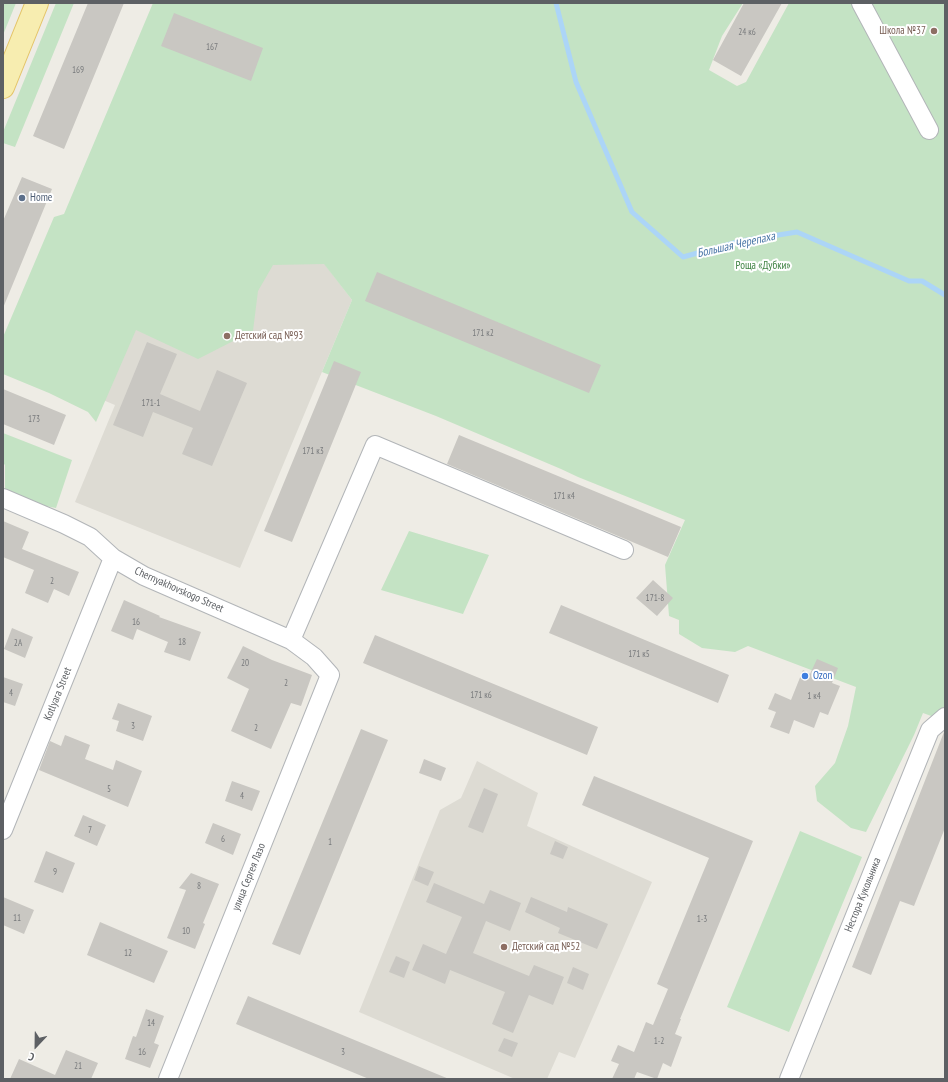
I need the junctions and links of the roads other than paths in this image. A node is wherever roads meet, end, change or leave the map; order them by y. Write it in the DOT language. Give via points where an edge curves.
graph roads {
  1 [pos="37,3"];
  2 [pos="861,3"];
  3 [pos="3,87"];
  4 [pos="929,130"];
  5 [pos="3,498"];
  6 [pos="624,550"];
  7 [pos="113,558"];
  8 [pos="291,640"];
  9 [pos="330,675"];
  10 [pos="945,717"];
  11 [pos="3,830"];
  12 [pos="168,1079"];
  13 [pos="789,1079"];
  1 -- 3 [label="main road"];
  2 -- 4 [label="street"];
  5 -- 7 [label="street, Chernyakhovskogo Street" via="90,537"];
  6 -- 8 [label="street" via="375,445"];
  7 -- 8 [label="street, Chernyakhovskogo Street" via="144,576"];
  7 -- 11 [label="street, Kotlyara Street"];
  8 -- 9 [label="street, Chernyakhovskogo Street" via="314,657"];
  9 -- 12 [label="street, улица Сергея Лазо"];
  10 -- 13 [label="street, Нестора Кукольника" via="930,730"];
}
